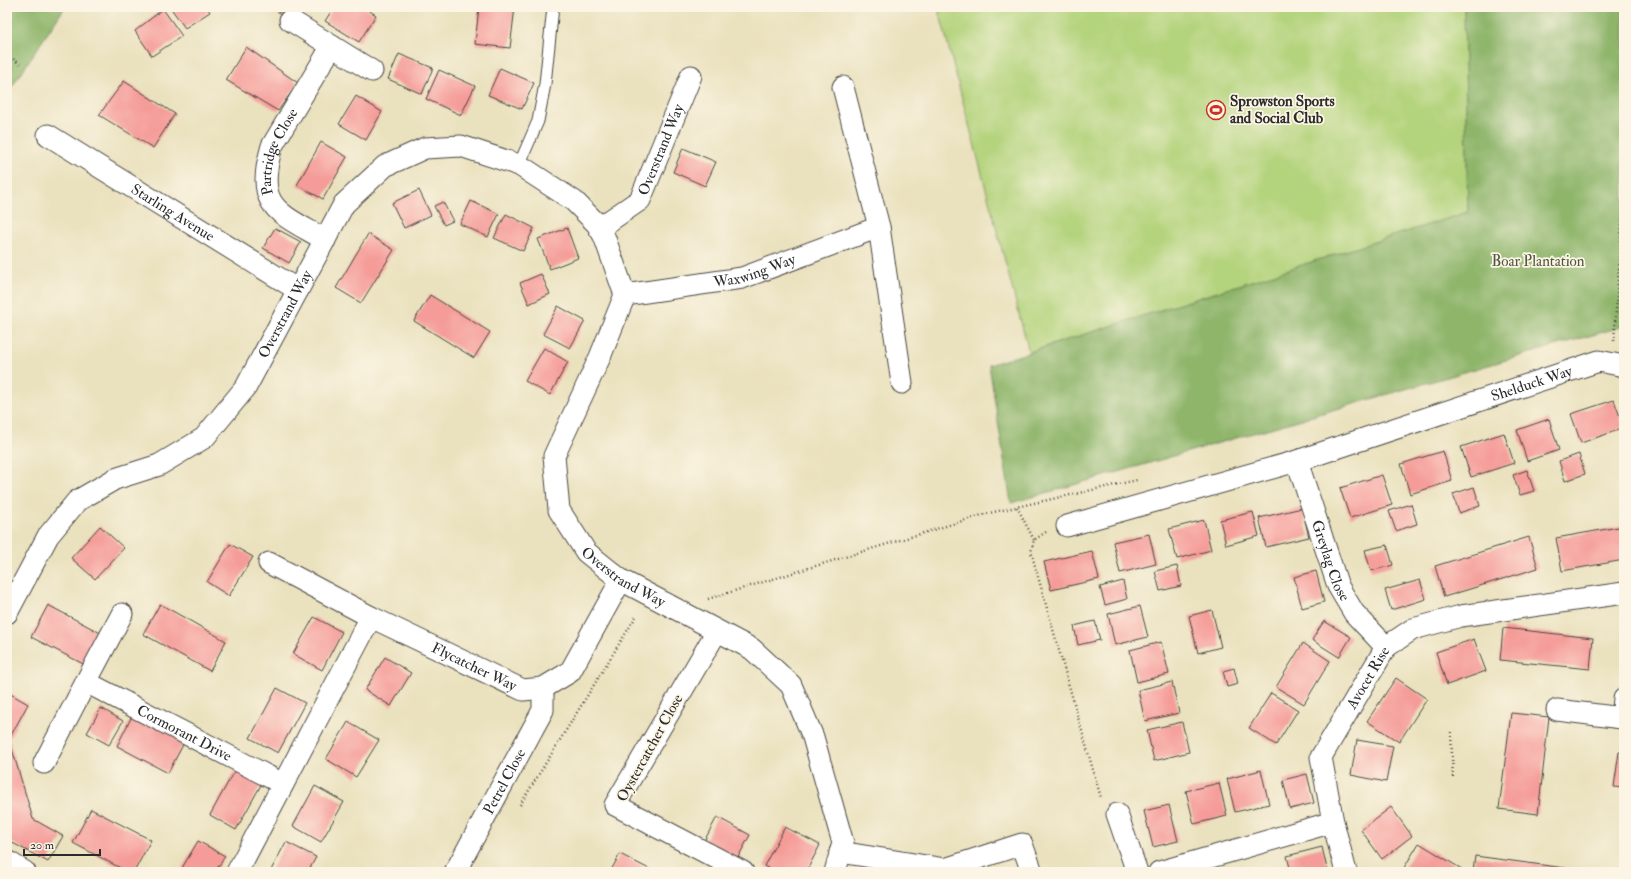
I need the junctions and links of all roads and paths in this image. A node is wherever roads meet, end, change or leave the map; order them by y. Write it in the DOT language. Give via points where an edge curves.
graph roads {
  1 [pos="553,7"];
  2 [pos="290,20"];
  3 [pos="332,46"];
  4 [pos="7,54"];
  5 [pos="20,64"];
  6 [pos="372,71"];
  7 [pos="691,76"];
  8 [pos="843,87"];
  9 [pos="48,135"];
  10 [pos="519,165"];
  11 [pos="1624,192"];
  12 [pos="879,227"];
  13 [pos="599,228"];
  14 [pos="325,240"];
  15 [pos="298,290"];
  16 [pos="625,295"];
  17 [pos="1618,365"];
  18 [pos="902,383"];
  19 [pos="1297,461"];
  20 [pos="1017,507"];
  21 [pos="1067,526"];
  22 [pos="1034,540"];
  23 [pos="269,563"];
  24 [pos="621,580"];
  25 [pos="1624,593"];
  26 [pos="649,596"];
  27 [pos="7,613"];
  28 [pos="122,614"];
  29 [pos="371,617"];
  30 [pos="717,631"];
  31 [pos="1386,647"];
  32 [pos="86,682"];
  33 [pos="543,688"];
  34 [pos="1557,710"];
  35 [pos="1623,712"];
  36 [pos="1451,732"];
  37 [pos="44,763"];
  38 [pos="1453,779"];
  39 [pos="283,784"];
  40 [pos="1110,810"];
  41 [pos="516,811"];
  42 [pos="1332,822"];
  43 [pos="840,852"];
  44 [pos="7,860"];
  45 [pos="25,872"];
  46 [pos="237,872"];
  47 [pos="455,872"];
  48 [pos="743,872"];
  49 [pos="835,872"];
  50 [pos="1032,872"];
  51 [pos="1137,872"];
  52 [pos="1159,872"];
  53 [pos="1346,872"];
  1 -- 10 [label="lane" via="545,84 538,121"];
  2 -- 3 [label="street"];
  3 -- 6 [label="street"];
  3 -- 14 [label="street, Partridge Close" via="272,146 265,185 273,205 280,213"];
  4 -- 5 [label="path"];
  7 -- 13 [label="street, Overstrand Way" via="640,200"];
  8 -- 12 [label="street"];
  9 -- 15 [label="street, Starling Avenue"];
  10 -- 13 [label="street, Overstrand Way" via="574,201"];
  10 -- 14 [label="street, Overstrand Way" via="461,146 425,148 385,166 344,204"];
  11 -- 17 [label="path"];
  12 -- 16 [label="street, Waxwing Way" via="742,278"];
  12 -- 18 [label="street"];
  13 -- 16 [label="street, Overstrand Way"];
  14 -- 15 [label="street, Overstrand Way"];
  15 -- 27 [label="street, Overstrand Way" via="246,387 204,438 160,465 115,479 77,501 48,536"];
  16 -- 24 [label="street, Overstrand Way" via="600,357 554,456 559,510 586,552"];
  17 -- 19 [label="street, Shelduck Way" via="1599,361"];
  19 -- 21 [label="street, Shelduck Way"];
  19 -- 31 [label="street, Greylag Close" via="1338,586 1354,613"];
  20 -- 22 [label="path"];
  21 -- 22 [label="path" via="1046,532"];
  22 -- 40 [label="path" via="1030,552"];
  23 -- 29 [label="street, Flycatcher Way"];
  24 -- 26 [label="street, Overstrand Way"];
  24 -- 33 [label="street, Flycatcher Way" via="570,672"];
  25 -- 31 [label="street, Avocet Rise" via="1461,616 1413,629"];
  26 -- 30 [label="street, Overstrand Way"];
  26 -- 41 [label="path"];
  28 -- 32 [label="street"];
  29 -- 33 [label="street, Flycatcher Way" via="523,690"];
  29 -- 39 [label="street"];
  30 -- 43 [label="street, Overstrand Way" via="752,649 791,685 814,738 843,842"];
  30 -- 48 [label="street, Oystercatcher Close" via="615,805"];
  31 -- 42 [label="street, Avocet Rise" via="1321,757"];
  32 -- 37 [label="street"];
  32 -- 39 [label="street, Cormorant Drive"];
  33 -- 47 [label="street, Petrel Close" via="543,710"];
  34 -- 35 [label="street"];
  36 -- 38 [label="path"];
  39 -- 46 [label="street"];
  40 -- 51 [label="street"];
  42 -- 52 [label="street"];
  42 -- 53 [label="street, Avocet Rise"];
  43 -- 49 [label="street, Overstrand Way"];
  43 -- 50 [label="street" via="945,869 1022,844"];
  44 -- 45 [label="street"];
}
